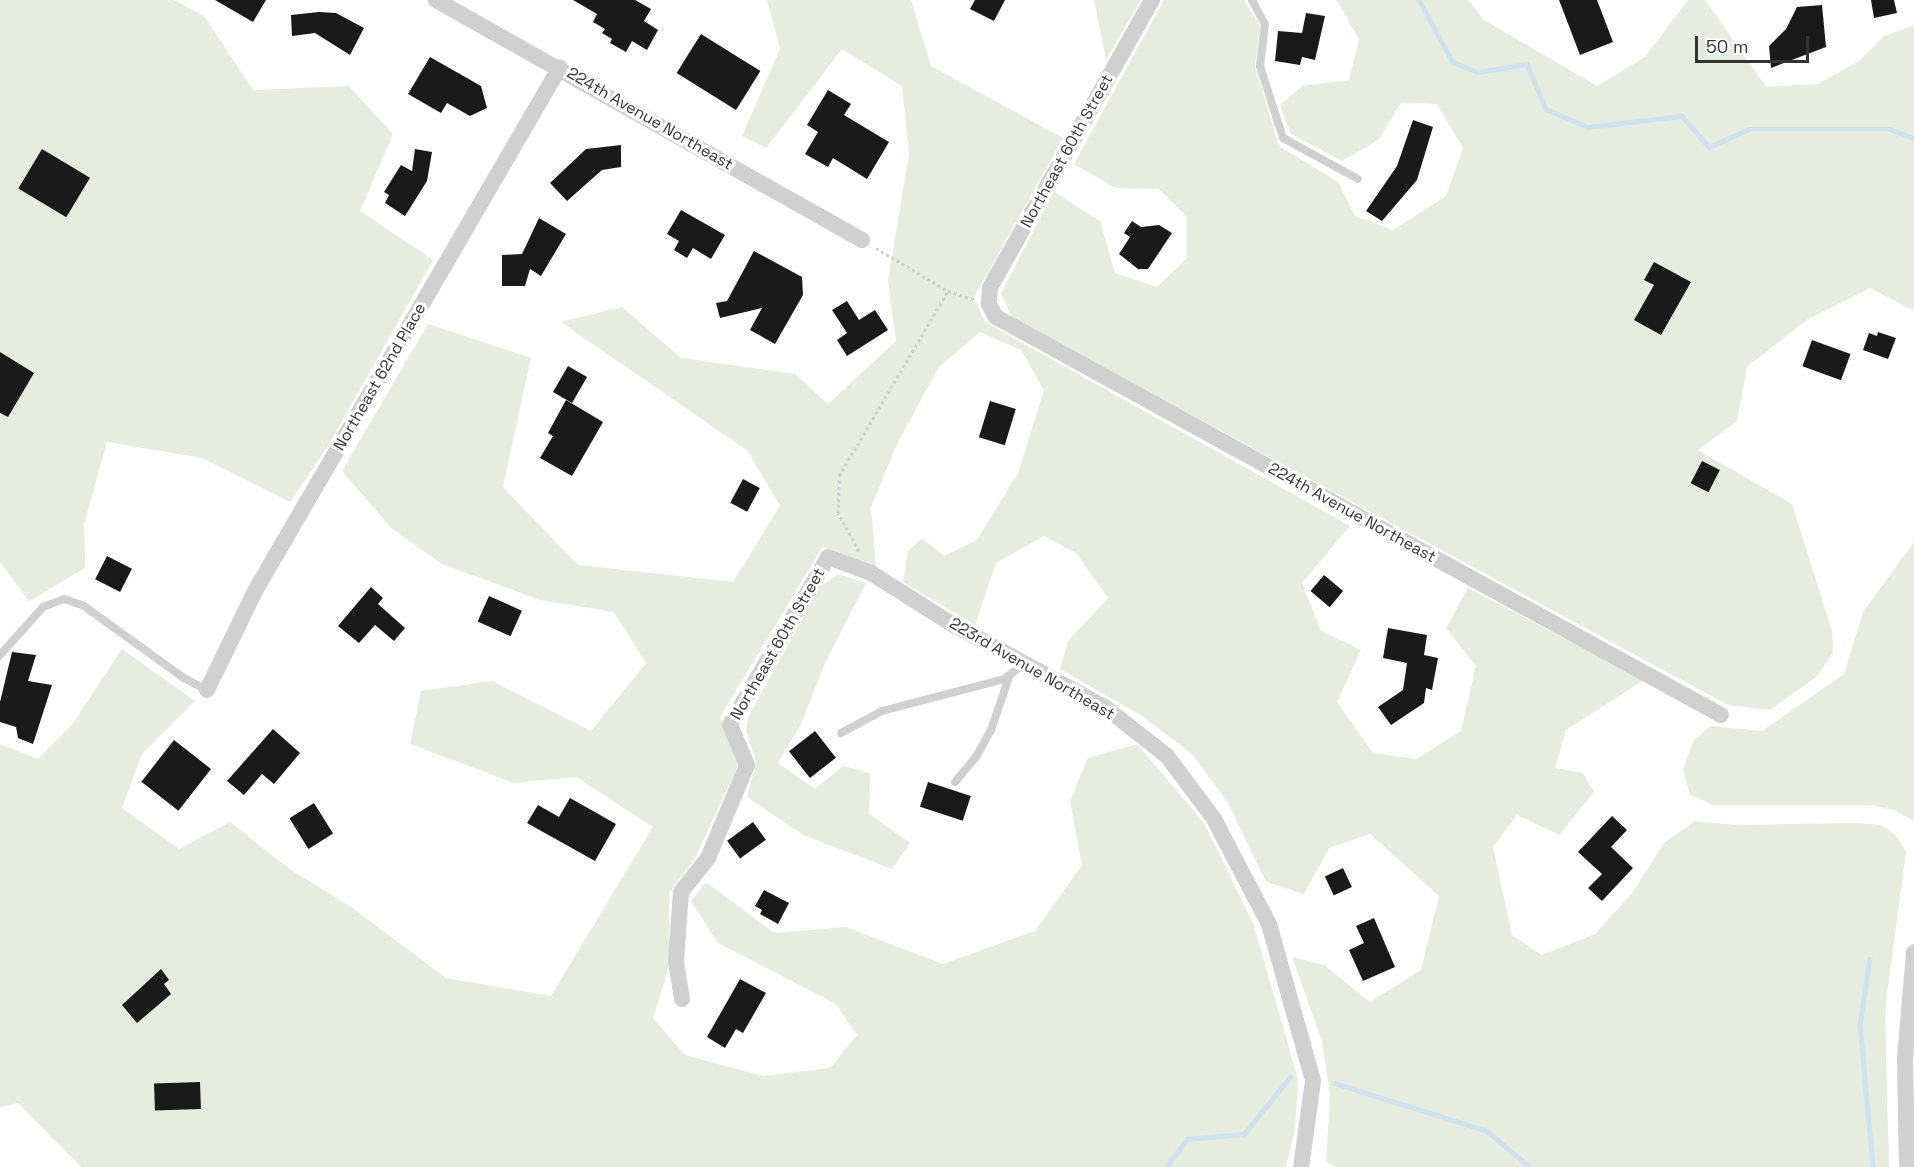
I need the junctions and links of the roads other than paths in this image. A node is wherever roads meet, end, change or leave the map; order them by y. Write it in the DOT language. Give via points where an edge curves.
graph roads {
  1 [pos="436,0"];
  2 [pos="1152,0"];
  3 [pos="1252,0"];
  4 [pos="560,67"];
  5 [pos="1358,179"];
  6 [pos="862,240"];
  7 [pos="989,304"];
  8 [pos="828,557"];
  9 [pos="0,655"];
  10 [pos="1024,664"];
  11 [pos="1009,677"];
  12 [pos="207,690"];
  13 [pos="1721,715"];
  14 [pos="841,734"];
  15 [pos="955,782"];
  16 [pos="1914,952"];
  17 [pos="682,999"];
  18 [pos="1302,1167"];
  19 [pos="1907,1167"];
  1 -- 4 [label="street, 224th Avenue Northeast"];
  2 -- 7 [label="street, Northeast 60th Street" via="990,288"];
  3 -- 5 [label="lane" via="1265,24 1260,66 1283,138"];
  4 -- 6 [label="street, 224th Avenue Northeast"];
  4 -- 12 [label="street, Northeast 62nd Place" via="255,591"];
  7 -- 13 [label="street, 224th Avenue Northeast" via="996,317"];
  8 -- 10 [label="street, 223rd Avenue Northeast" via="871,573"];
  8 -- 17 [label="street, Northeast 60th Street" via="730,725 747,765 708,858 681,892 676,960"];
  9 -- 12 [label="lane" via="43,608 64,599 84,606 184,678"];
  10 -- 11 [label="lane"];
  10 -- 18 [label="street, 223rd Avenue Northeast" via="1106,708 1167,756 1214,819 1269,924 1312,1081"];
  11 -- 14 [label="lane" via="882,711"];
  11 -- 15 [label="lane" via="987,737"];
  16 -- 19 [label="street" via="1905,1059"];
}
